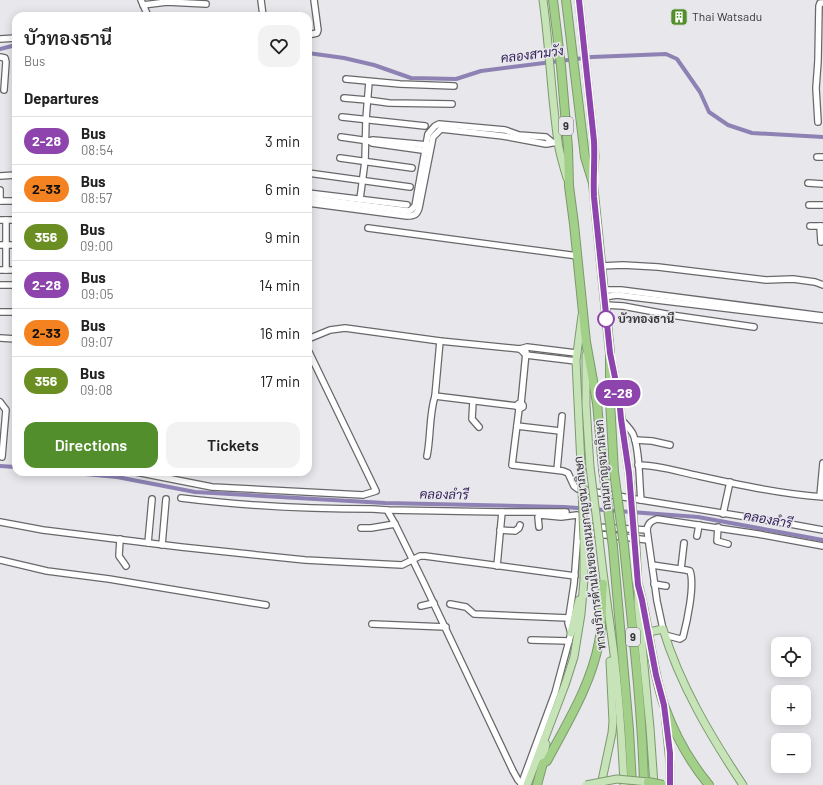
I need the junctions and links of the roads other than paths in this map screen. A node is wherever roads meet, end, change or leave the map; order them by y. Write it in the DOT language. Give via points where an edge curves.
graph roads {
  1 [pos="261,0"];
  2 [pos="314,0"];
  3 [pos="543,0"];
  4 [pos="553,0"];
  5 [pos="566,0"];
  6 [pos="579,0"];
  7 [pos="142,2"];
  8 [pos="823,2"];
  9 [pos="206,4"];
  10 [pos="146,12"];
  11 [pos="262,12"];
  12 [pos="312,34"];
  13 [pos="12,38"];
  14 [pos="0,39"];
  15 [pos="0,57"];
  16 [pos="3,78"];
  17 [pos="346,79"];
  18 [pos="369,82"];
  19 [pos="454,86"];
  20 [pos="4,90"];
  21 [pos="344,98"];
  22 [pos="367,100"];
  23 [pos="452,104"];
  24 [pos="342,117"];
  25 [pos="366,119"];
  26 [pos="818,122"];
  27 [pos="425,126"];
  28 [pos="341,137"];
  29 [pos="368,141"];
  30 [pos="555,142"];
  31 [pos="428,148"];
  32 [pos="340,158"];
  33 [pos="366,161"];
  34 [pos="412,168"];
  35 [pos="312,174"];
  36 [pos="12,175"];
  37 [pos="0,176"];
  38 [pos="363,180"];
  39 [pos="808,183"];
  40 [pos="593,184"];
  41 [pos="823,184"];
  42 [pos="569,186"];
  43 [pos="410,187"];
  44 [pos="0,190"];
  45 [pos="312,194"];
  46 [pos="312,199"];
  47 [pos="0,201"];
  48 [pos="12,201"];
  49 [pos="312,203"];
  50 [pos="360,205"];
  51 [pos="407,205"];
  52 [pos="809,205"];
  53 [pos="823,205"];
  54 [pos="3,220"];
  55 [pos="810,226"];
  56 [pos="822,226"];
  57 [pos="368,228"];
  58 [pos="820,242"];
  59 [pos="3,245"];
  60 [pos="578,256"];
  61 [pos="601,266"];
  62 [pos="3,270"];
  63 [pos="0,285"];
  64 [pos="12,285"];
  65 [pos="823,285"];
  66 [pos="604,297"];
  67 [pos="582,311"];
  68 [pos="0,312"];
  69 [pos="12,312"];
  70 [pos="823,316"];
  71 [pos="823,320"];
  72 [pos="754,327"];
  73 [pos="312,337"];
  74 [pos="0,338"];
  75 [pos="12,339"];
  76 [pos="440,341"];
  77 [pos="586,342"];
  78 [pos="527,347"];
  79 [pos="520,349"];
  80 [pos="548,349"];
  81 [pos="576,353"];
  82 [pos="610,353"];
  83 [pos="526,354"];
  84 [pos="547,358"];
  85 [pos="576,361"];
  86 [pos="312,364"];
  87 [pos="435,396"];
  88 [pos="474,401"];
  89 [pos="0,402"];
  90 [pos="519,406"];
  91 [pos="562,416"];
  92 [pos="621,419"];
  93 [pos="518,426"];
  94 [pos="478,427"];
  95 [pos="560,431"];
  96 [pos="635,440"];
  97 [pos="670,445"];
  98 [pos="427,456"];
  99 [pos="2,457"];
  100 [pos="823,463"];
  101 [pos="638,465"];
  102 [pos="557,470"];
  103 [pos="156,476"];
  104 [pos="730,482"];
  105 [pos="821,496"];
  106 [pos="181,498"];
  107 [pos="152,499"];
  108 [pos="166,499"];
  109 [pos="644,501"];
  110 [pos="387,510"];
  111 [pos="502,512"];
  112 [pos="566,512"];
  113 [pos="723,514"];
  114 [pos="0,522"];
  115 [pos="395,524"];
  116 [pos="520,525"];
  117 [pos="699,525"];
  118 [pos="539,527"];
  119 [pos="718,527"];
  120 [pos="361,528"];
  121 [pos="579,529"];
  122 [pos="500,530"];
  123 [pos="647,530"];
  124 [pos="823,530"];
  125 [pos="697,536"];
  126 [pos="120,539"];
  127 [pos="648,540"];
  128 [pos="148,543"];
  129 [pos="684,543"];
  130 [pos="728,544"];
  131 [pos="162,545"];
  132 [pos="823,546"];
  133 [pos="0,560"];
  134 [pos="412,561"];
  135 [pos="652,565"];
  136 [pos="126,566"];
  137 [pos="497,566"];
  138 [pos="681,569"];
  139 [pos="575,576"];
  140 [pos="584,580"];
  141 [pos="603,584"];
  142 [pos="654,584"];
  143 [pos="638,585"];
  144 [pos="666,586"];
  145 [pos="431,603"];
  146 [pos="450,604"];
  147 [pos="266,605"];
  148 [pos="421,606"];
  149 [pos="569,618"];
  150 [pos="372,624"];
  151 [pos="446,628"];
  152 [pos="649,632"];
  153 [pos="664,632"];
  154 [pos="571,633"];
  155 [pos="531,640"];
  156 [pos="569,641"];
  157 [pos="612,641"];
  158 [pos="565,685"];
  159 [pos="664,705"];
  160 [pos="646,728"];
  161 [pos="625,730"];
  162 [pos="543,764"];
  163 [pos="523,784"];
  164 [pos="650,784"];
  165 [pos="537,785"];
  166 [pos="586,785"];
  167 [pos="601,785"];
  168 [pos="624,785"];
  169 [pos="632,785"];
  170 [pos="663,785"];
  171 [pos="670,785"];
  172 [pos="709,785"];
  173 [pos="744,785"];
  1 -- 11 [label="street"];
  2 -- 12 [label="street" via="318,30"];
  3 -- 30 [label="main road" via="551,69"];
  4 -- 42 [label="highway, ถนนกาญจนาภิเษก / 9" via="561,66"];
  5 -- 40 [label="highway, ถนนกาญจนาภิเษก / 9" via="585,157"];
  6 -- 40 [label="main road" via="595,157"];
  7 -- 9 [label="street"];
  7 -- 10 [label="street"];
  8 -- 26 [label="street" via="819,6 816,88"];
  13 -- 14 [label="street"];
  15 -- 16 [label="street" via="5,58"];
  16 -- 20 [label="street"];
  17 -- 18 [label="street"];
  18 -- 19 [label="street"];
  18 -- 22 [label="street"];
  21 -- 22 [label="street"];
  22 -- 23 [label="street"];
  22 -- 25 [label="street"];
  24 -- 25 [label="street"];
  25 -- 27 [label="street"];
  25 -- 29 [label="street"];
  28 -- 29 [label="street"];
  29 -- 31 [label="street"];
  29 -- 33 [label="street"];
  30 -- 31 [label="street" via="546,144 505,130 497,132 441,129 433,137"];
  30 -- 42 [label="main road"];
  31 -- 50 [label="street" via="417,213 414,216"];
  32 -- 33 [label="street"];
  33 -- 34 [label="street"];
  33 -- 38 [label="street"];
  35 -- 38 [label="street"];
  36 -- 37 [label="street"];
  38 -- 43 [label="street"];
  38 -- 50 [label="street"];
  39 -- 41 [label="street"];
  40 -- 61 [label="highway, ถนนกาญจนาภิเษก / 9"];
  42 -- 60 [label="highway, ถนนกาญจนาภิเษก / 9"];
  44 -- 47 [label="street"];
  45 -- 50 [label="street"];
  46 -- 50 [label="street"];
  47 -- 48 [label="street"];
  49 -- 50 [label="street"];
  50 -- 51 [label="street"];
  52 -- 53 [label="street"];
  54 -- 59 [label="street"];
  55 -- 56 [label="street"];
  56 -- 58 [label="street"];
  57 -- 60 [label="street"];
  59 -- 62 [label="street"];
  60 -- 67 [label="highway, ถนนกาญจนาภิเษก / 9"];
  61 -- 65 [label="street" via="658,267 771,281 793,279"];
  61 -- 66 [label="highway, ถนนกาญจนาภิเษก / 9"];
  63 -- 64 [label="street"];
  66 -- 70 [label="street" via="622,290"];
  66 -- 71 [label="street" via="632,297"];
  66 -- 72 [label="street" via="623,306"];
  66 -- 82 [label="highway, ถนนกาญจนาภิเษก / 9"];
  67 -- 77 [label="highway, ถนนกาญจนาภิเษก / 9"];
  67 -- 81 [label="main road"];
  68 -- 69 [label="street"];
  73 -- 76 [label="street" via="330,330 345,328"];
  74 -- 75 [label="street"];
  76 -- 79 [label="street"];
  76 -- 87 [label="street"];
  77 -- 141 [label="main road, ทางบริการด้านในของถนนกาญจนาภิเษก, bridge" via="586,405 590,467"];
  77 -- 161 [label="highway, ถนนกาญจนาภิเษก / 9, bridge" via="597,403 613,547"];
  78 -- 79 [label="street"];
  78 -- 80 [label="street"];
  78 -- 83 [label="street"];
  79 -- 83 [label="street"];
  80 -- 81 [label="street"];
  80 -- 84 [label="street"];
  81 -- 85 [label="main road"];
  82 -- 92 [label="main road"];
  82 -- 160 [label="highway, ถนนกาญจนาภิเษก / 9, bridge" via="614,472"];
  83 -- 84 [label="street"];
  83 -- 90 [label="street"];
  84 -- 85 [label="street"];
  85 -- 140 [label="main road, bridge"];
  86 -- 103 [label="street" via="376,491 363,495 212,487"];
  87 -- 88 [label="street"];
  87 -- 98 [label="street"];
  88 -- 90 [label="street"];
  88 -- 94 [label="street" via="472,419"];
  89 -- 99 [label="street" via="6,410"];
  90 -- 93 [label="street"];
  91 -- 95 [label="street"];
  92 -- 96 [label="street"];
  92 -- 143 [label="main road, bridge" via="629,473"];
  93 -- 95 [label="street"];
  93 -- 102 [label="street" via="512,466"];
  95 -- 102 [label="street"];
  96 -- 97 [label="street"];
  96 -- 101 [label="street"];
  100 -- 105 [label="street"];
  101 -- 104 [label="street"];
  101 -- 109 [label="street"];
  102 -- 109 [label="street" via="568,473 578,489"];
  104 -- 105 [label="street" via="785,493"];
  104 -- 113 [label="street"];
  106 -- 110 [label="street" via="285,507"];
  107 -- 128 [label="street"];
  108 -- 131 [label="street"];
  109 -- 113 [label="street"];
  110 -- 111 [label="street"];
  110 -- 115 [label="street"];
  111 -- 112 [label="street"];
  111 -- 122 [label="street"];
  113 -- 124 [label="street"];
  114 -- 126 [label="street"];
  115 -- 120 [label="street"];
  115 -- 134 [label="street"];
  116 -- 122 [label="street" via="515,531"];
  117 -- 119 [label="street"];
  117 -- 123 [label="street" via="657,519 650,522"];
  117 -- 125 [label="street"];
  118 -- 121 [label="street" via="538,517 542,515 578,516"];
  119 -- 130 [label="street" via="718,542"];
  119 -- 132 [label="street"];
  121 -- 123 [label="street"];
  121 -- 127 [label="street"];
  121 -- 139 [label="street"];
  122 -- 137 [label="street"];
  123 -- 127 [label="street"];
  126 -- 128 [label="street"];
  126 -- 136 [label="street" via="119,556"];
  127 -- 135 [label="street"];
  128 -- 131 [label="street"];
  129 -- 138 [label="street"];
  131 -- 134 [label="street" via="376,565 402,565"];
  133 -- 147 [label="street" via="47,571"];
  134 -- 137 [label="street" via="425,556"];
  134 -- 145 [label="street"];
  135 -- 138 [label="street"];
  135 -- 142 [label="street"];
  137 -- 139 [label="street"];
  138 -- 153 [label="street" via="690,571 691,582 684,636 680,639"];
  139 -- 149 [label="street"];
  140 -- 154 [label="main road"];
  140 -- 158 [label="main road" via="580,624 574,657"];
  141 -- 157 [label="main road, ทางบริการด้านในของถนนกาญจนาภิเษก"];
  141 -- 162 [label="highway" via="601,628 595,658 575,707 547,761"];
  142 -- 144 [label="street"];
  142 -- 153 [label="street"];
  143 -- 152 [label="highway"];
  143 -- 160 [label="main road"];
  145 -- 148 [label="street"];
  145 -- 151 [label="street"];
  146 -- 149 [label="street" via="466,607 474,614"];
  149 -- 154 [label="street"];
  150 -- 151 [label="street"];
  151 -- 163 [label="street" via="513,770"];
  152 -- 153 [label="main road"];
  152 -- 159 [label="highway"];
  153 -- 173 [label="main road" via="685,687"];
  154 -- 156 [label="street"];
  155 -- 156 [label="street"];
  156 -- 163 [label="street" via="555,693"];
  157 -- 161 [label="main road, ทางบริการด้านในของถนนกาญจนาภิเษก"];
  157 -- 167 [label="main road" via="610,663 613,722"];
  158 -- 162 [label="main road" via="561,706 550,731"];
  158 -- 163 [label="main road"];
  159 -- 171 [label="main road"];
  159 -- 172 [label="highway" via="686,752"];
  160 -- 164 [label="highway, ถนนกาญจนาภิเษก / 9"];
  161 -- 168 [label="main road, ทางบริการด้านในของถนนกาญจนาภิเษก"];
  161 -- 169 [label="highway, ถนนกาญจนาภิเษก / 9"];
  162 -- 165 [label="highway"];
  164 -- 166 [label="main road, bridge" via="617,779"];
  164 -- 170 [label="highway, bridge"];
}
